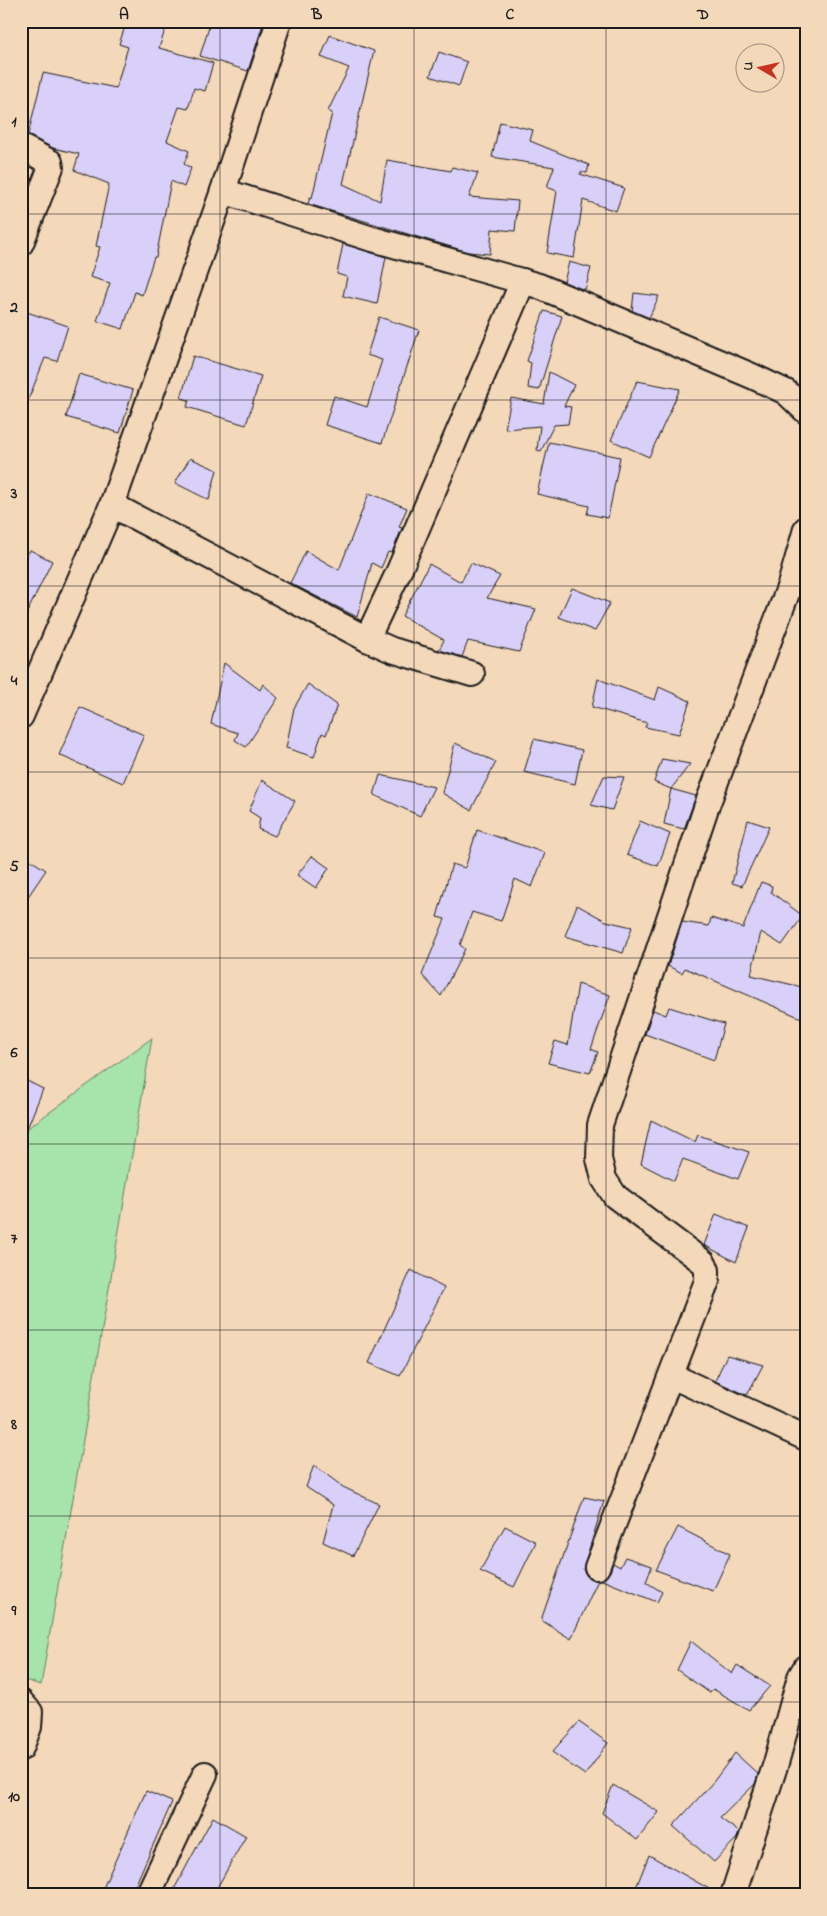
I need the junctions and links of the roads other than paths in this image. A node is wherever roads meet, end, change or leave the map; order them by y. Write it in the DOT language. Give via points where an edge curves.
graph roads {
  1 [pos="279,21"];
  2 [pos="21,147"];
  3 [pos="223,191"];
  4 [pos="21,242"];
  5 [pos="523,281"];
  6 [pos="806,411"];
  7 [pos="112,505"];
  8 [pos="806,529"];
  9 [pos="798,589"];
  10 [pos="367,639"];
  11 [pos="472,674"];
  12 [pos="21,716"];
  13 [pos="672,1376"];
  14 [pos="806,1438"];
  15 [pos="597,1567"];
  16 [pos="806,1667"];
  17 [pos="21,1702"];
  18 [pos="21,1748"];
  19 [pos="205,1774"];
  20 [pos="148,1895"];
  21 [pos="733,1895"];
  1 -- 3 [label="street"];
  2 -- 4 [label="street" via="50,162 51,167"];
  3 -- 5 [label="street" via="369,238"];
  3 -- 7 [label="street"];
  5 -- 6 [label="street" via="752,376 786,392"];
  5 -- 10 [label="street"];
  7 -- 10 [label="street"];
  7 -- 12 [label="street"];
  8 -- 9 [label="street"];
  9 -- 13 [label="street" via="706,808 600,1125 599,1159 604,1178 615,1196 703,1262 707,1270 705,1291"];
  10 -- 11 [label="street" via="392,650"];
  13 -- 14 [label="street"];
  13 -- 15 [label="street"];
  16 -- 21 [label="street" via="800,1677"];
  17 -- 18 [label="street" via="30,1712 29,1727"];
  19 -- 20 [label="street"];
}
